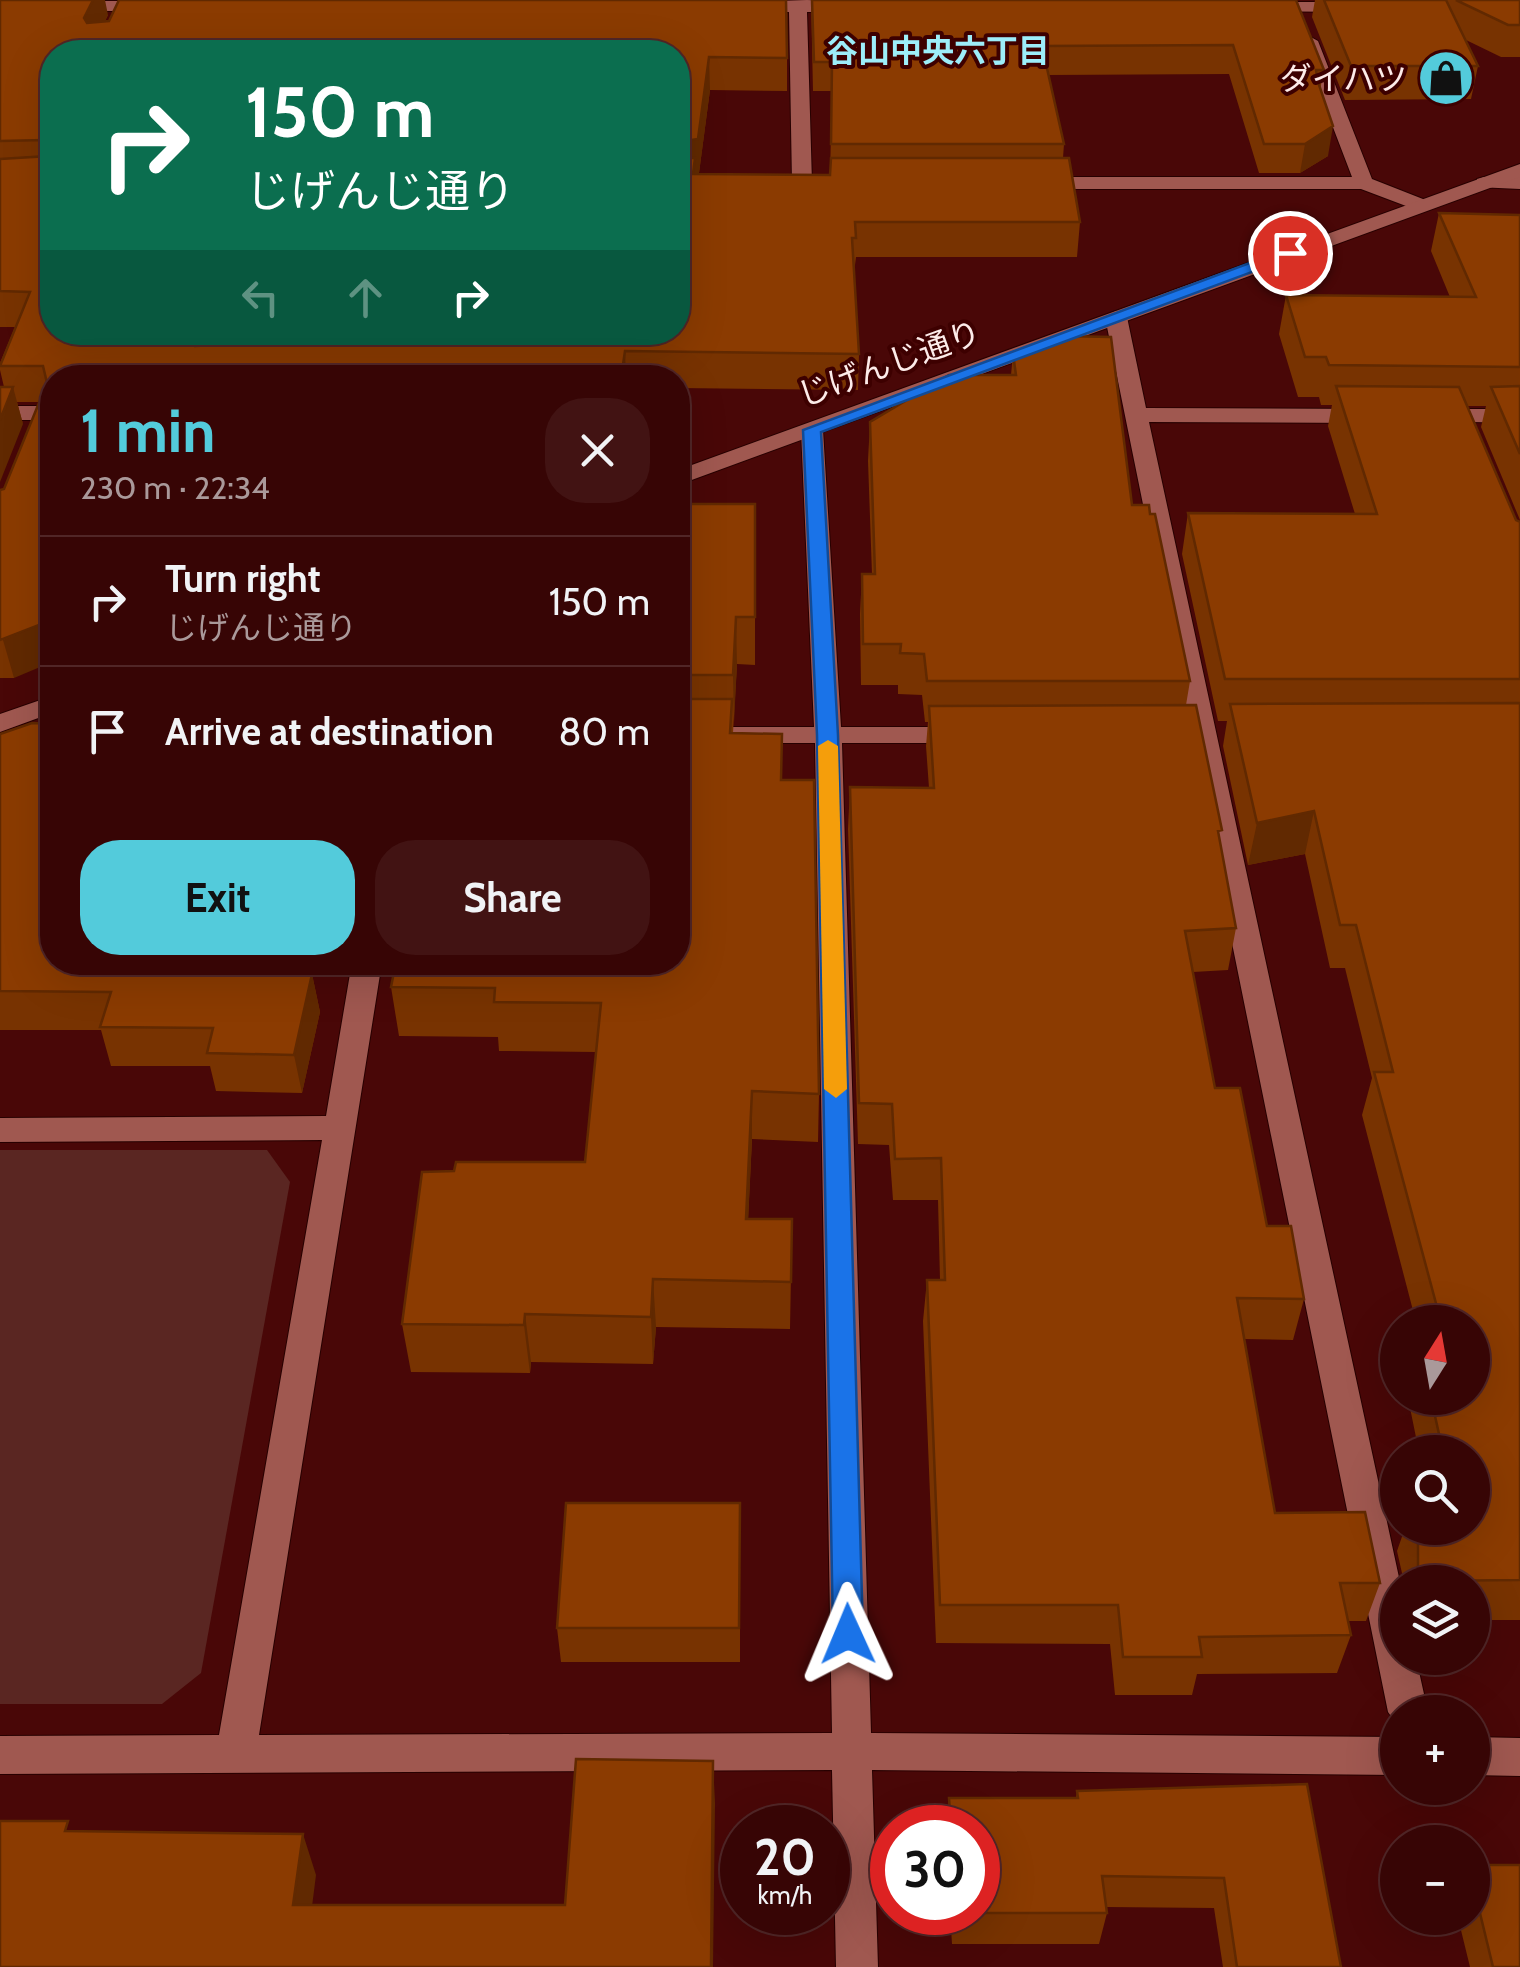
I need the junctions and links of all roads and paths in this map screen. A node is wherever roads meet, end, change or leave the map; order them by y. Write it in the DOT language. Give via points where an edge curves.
graph roads {
  1 [pos="1245,0"];
  2 [pos="798,3"];
  3 [pos="0,6"];
  4 [pos="182,6"];
  5 [pos="720,6"];
  6 [pos="876,7"];
  7 [pos="1296,7"];
  8 [pos="1368,8"];
  9 [pos="1520,170"];
  10 [pos="803,183"];
  11 [pos="1001,183"];
  12 [pos="1364,183"];
  13 [pos="1484,183"];
  14 [pos="1520,183"];
  15 [pos="1420,205"];
  16 [pos="1116,317"];
  17 [pos="0,413"];
  18 [pos="1137,415"];
  19 [pos="1520,416"];
  20 [pos="40,419"];
  21 [pos="812,430"];
  22 [pos="690,474"];
  23 [pos="40,709"];
  24 [pos="0,724"];
  25 [pos="1166,734"];
  26 [pos="1216,734"];
  27 [pos="690,735"];
  28 [pos="828,735"];
  29 [pos="987,735"];
  30 [pos="365,975"];
  31 [pos="340,1128"];
  32 [pos="0,1130"];
  33 [pos="1405,1695"];
  34 [pos="850,1751"];
  35 [pos="236,1753"];
  36 [pos="0,1754"];
  37 [pos="1380,1756"];
  38 [pos="1490,1756"];
  39 [pos="1520,1757"];
  40 [pos="857,1967"];
  1 -- 7 [label="street" via="1247,8"];
  2 -- 5 [label="street"];
  2 -- 6 [label="street"];
  2 -- 10 [label="street"];
  3 -- 4 [label="street" via="122,14"];
  7 -- 8 [label="street"];
  7 -- 12 [label="street"];
  9 -- 13 [label="street, じげんじ通り"];
  11 -- 12 [label="street"];
  12 -- 15 [label="street"];
  13 -- 14 [label="street"];
  13 -- 15 [label="street, じげんじ通り"];
  15 -- 16 [label="street, じげんじ通り"];
  16 -- 18 [label="street"];
  16 -- 21 [label="street, じげんじ通り"];
  17 -- 20 [label="street"];
  18 -- 19 [label="street" via="1394,416 1465,425"];
  18 -- 26 [label="street"];
  21 -- 22 [label="street, じげんじ通り"];
  21 -- 28 [label="street"];
  23 -- 24 [label="street"];
  25 -- 26 [label="street"];
  26 -- 33 [label="street"];
  27 -- 28 [label="street"];
  28 -- 29 [label="street"];
  28 -- 34 [label="street"];
  30 -- 31 [label="street"];
  31 -- 32 [label="street"];
  31 -- 35 [label="street"];
  34 -- 35 [label="street"];
  34 -- 37 [label="street"];
  34 -- 40 [label="street"];
  35 -- 36 [label="street"];
  38 -- 39 [label="street"];
}
